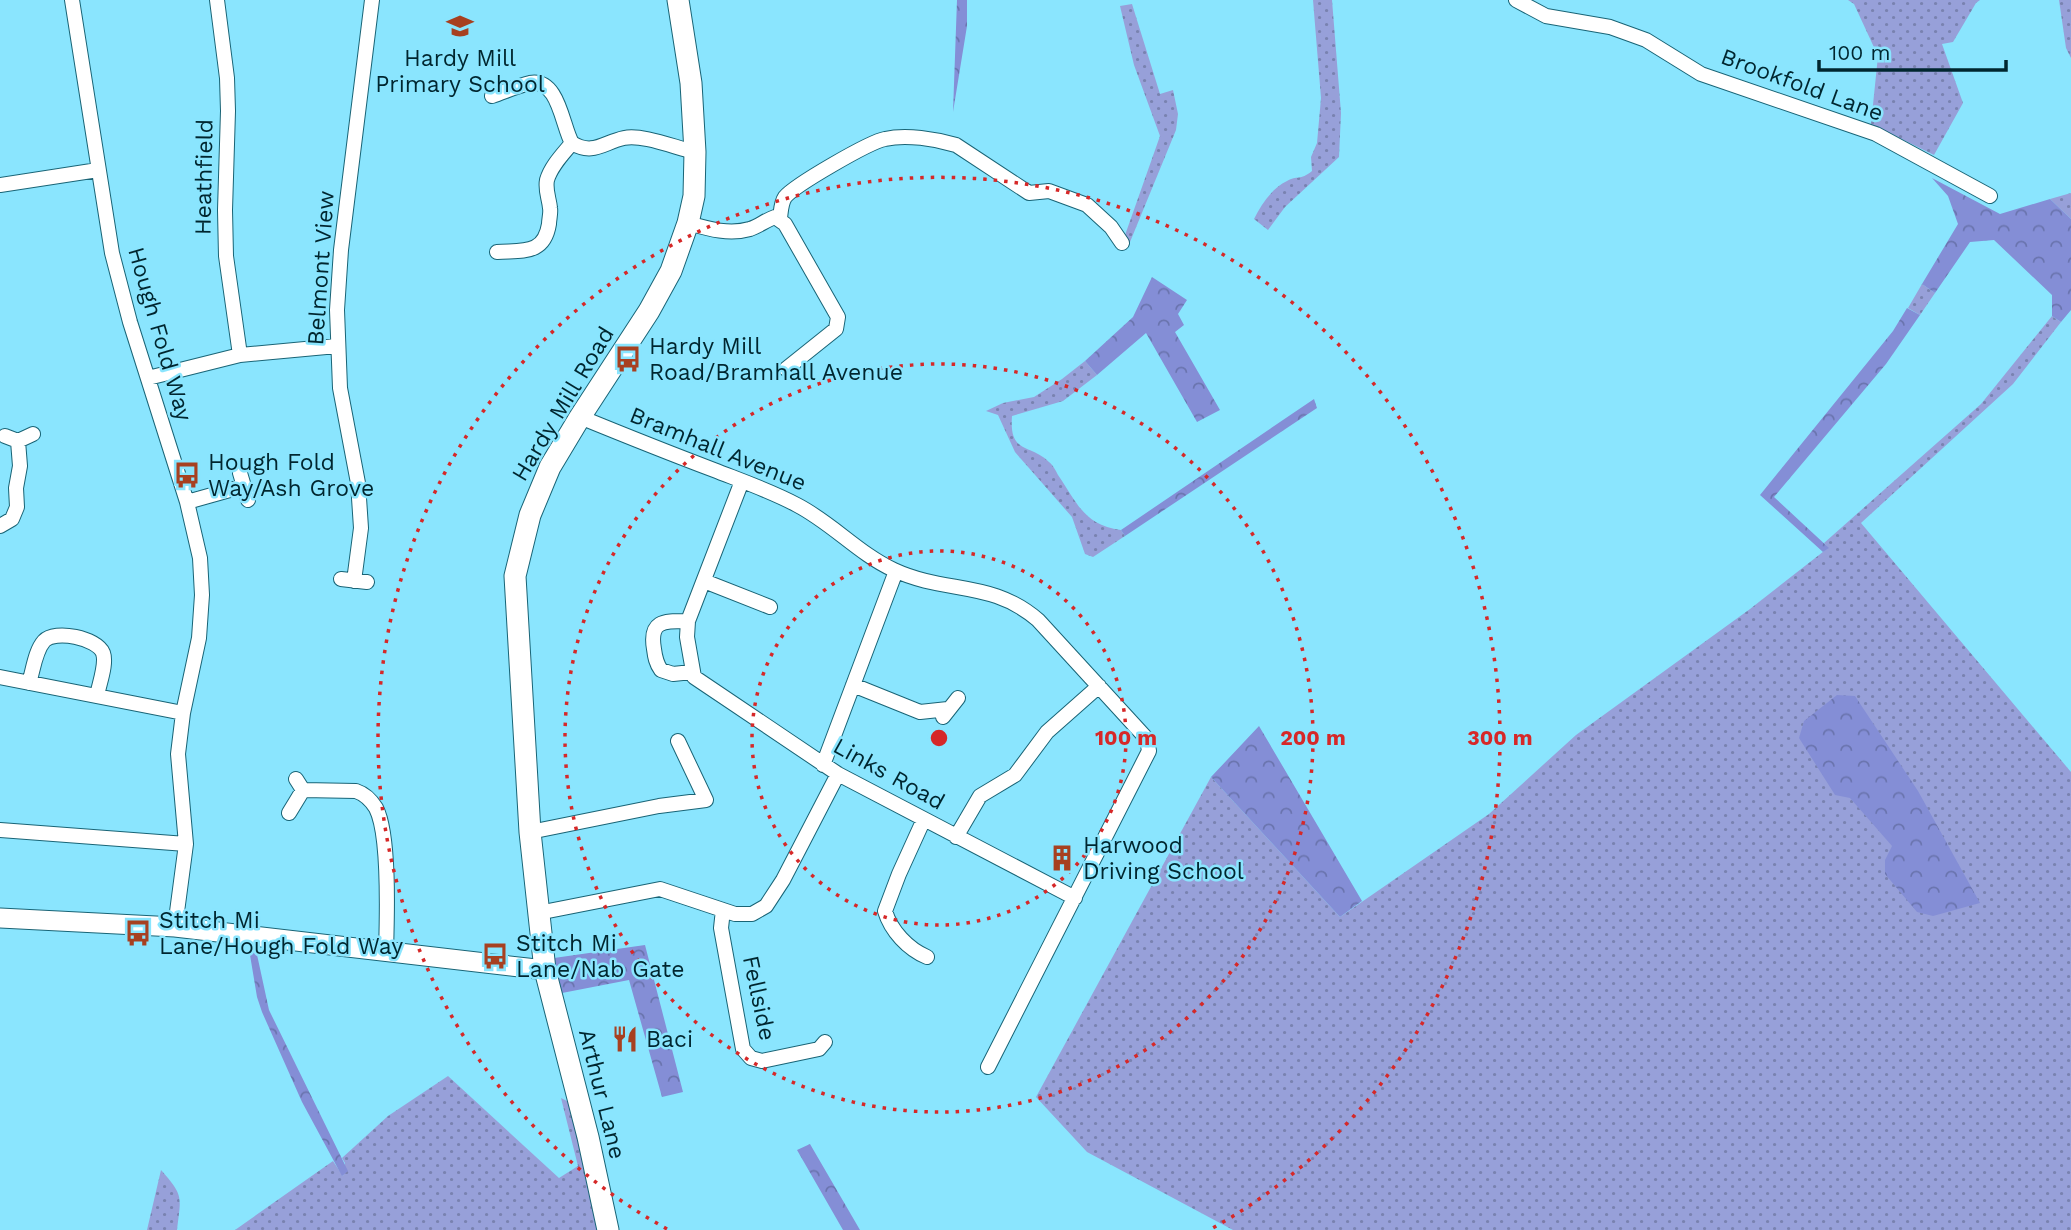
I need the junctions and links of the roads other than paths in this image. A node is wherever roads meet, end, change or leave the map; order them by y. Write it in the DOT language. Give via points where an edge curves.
graph roads {
  1 [pos="72,0"];
  2 [pos="218,0"];
  3 [pos="372,0"];
  4 [pos="678,0"];
  5 [pos="1516,0"];
  6 [pos="492,96"];
  7 [pos="572,143"];
  8 [pos="695,152"];
  9 [pos="98,170"];
  10 [pos="0,186"];
  11 [pos="1990,196"];
  12 [pos="780,218"];
  13 [pos="688,223"];
  14 [pos="1122,243"];
  15 [pos="497,252"];
  16 [pos="337,346"];
  17 [pos="240,355"];
  18 [pos="786,369"];
  19 [pos="148,378"];
  20 [pos="580,418"];
  21 [pos="33,433"];
  22 [pos="742,481"];
  23 [pos="244,486"];
  24 [pos="187,502"];
  25 [pos="0,526"];
  26 [pos="896,571"];
  27 [pos="354,580"];
  28 [pos="704,581"];
  29 [pos="766,608"];
  30 [pos="688,621"];
  31 [pos="692,672"];
  32 [pos="0,677"];
  33 [pos="29,683"];
  34 [pos="853,685"];
  35 [pos="1099,686"];
  36 [pos="97,696"];
  37 [pos="949,708"];
  38 [pos="183,713"];
  39 [pos="678,741"];
  40 [pos="823,765"];
  41 [pos="838,774"];
  42 [pos="289,813"];
  43 [pos="924,819"];
  44 [pos="0,830"];
  45 [pos="530,832"];
  46 [pos="956,836"];
  47 [pos="186,844"];
  48 [pos="1075,898"];
  49 [pos="723,910"];
  50 [pos="538,913"];
  51 [pos="0,918"];
  52 [pos="175,927"];
  53 [pos="386,951"];
  54 [pos="928,958"];
  55 [pos="545,970"];
  56 [pos="825,1042"];
  57 [pos="988,1068"];
  58 [pos="608,1230"];
  1 -- 9 [label="street, Hough Fold Way"];
  2 -- 17 [label="street, Heathfield" via="228,100 226,256"];
  3 -- 16 [label="street, Belmont View" via="341,250"];
  4 -- 8 [label="main road, Hardy Mill Road" via="690,72"];
  5 -- 11 [label="street, Brookfold Lane" via="1546,16 1610,27 1646,40 1701,74 1876,134"];
  6 -- 7 [label="street" via="513,95 530,83 544,85"];
  7 -- 8 [label="street" via="597,149 630,137"];
  7 -- 15 [label="street" via="548,178 551,211 547,236 530,250 513,246"];
  8 -- 13 [label="main road, Hardy Mill Road"];
  9 -- 10 [label="street"];
  9 -- 19 [label="street, Hough Fold Way" via="112,253"];
  12 -- 13 [label="street" via="736,232"];
  12 -- 14 [label="street" via="786,197 821,173 878,140 908,138 956,145 1030,192 1049,191 1079,201 1093,209"];
  12 -- 18 [label="street" via="838,324"];
  13 -- 20 [label="main road, Hardy Mill Road" via="671,271 649,311"];
  16 -- 17 [label="street"];
  16 -- 27 [label="street, Belmont View" via="358,483 361,528"];
  17 -- 19 [label="street"];
  19 -- 24 [label="street, Hough Fold Way"];
  20 -- 22 [label="street, Bramhall Avenue"];
  20 -- 45 [label="main road, Hardy Mill Road" via="550,467 530,515 515,576"];
  21 -- 25 [label="street" via="11,438 20,466 17,507 12,519"];
  22 -- 26 [label="street, Bramhall Avenue" via="801,507"];
  22 -- 28 [label="street"];
  23 -- 24 [label="street"];
  24 -- 38 [label="street, Hough Fold Way" via="200,558 202,595 199,638"];
  26 -- 34 [label="street"];
  26 -- 35 [label="street, Bramhall Avenue" via="919,580 996,594 1017,604 1038,620"];
  28 -- 29 [label="street"];
  28 -- 30 [label="street"];
  30 -- 31 [label="street"];
  30 -- 31 [label="street" via="663,622 652,636 661,670"];
  31 -- 40 [label="street, Links Road" via="697,680"];
  32 -- 33 [label="street"];
  33 -- 36 [label="street"];
  33 -- 36 [label="street" via="40,646 59,634 100,648 104,662"];
  34 -- 37 [label="street" via="920,712"];
  34 -- 40 [label="street"];
  35 -- 46 [label="street" via="1046,732 1015,775 980,796"];
  35 -- 48 [label="street, Bramhall Avenue" via="1147,739 1149,751"];
  36 -- 38 [label="street"];
  38 -- 47 [label="street, Hough Fold Way" via="178,766"];
  39 -- 45 [label="street" via="706,800"];
  40 -- 41 [label="street, Links Road"];
  41 -- 43 [label="street, Links Road"];
  41 -- 49 [label="street" via="766,906 743,915"];
  42 -- 53 [label="street" via="299,784 371,793 384,844"];
  43 -- 46 [label="street, Links Road"];
  43 -- 54 [label="street" via="886,911 892,928 913,951"];
  44 -- 47 [label="street"];
  45 -- 50 [label="main road, Hardy Mill Road"];
  46 -- 48 [label="street, Links Road"];
  47 -- 52 [label="street, Hough Fold Way"];
  48 -- 57 [label="street, Bramhall Avenue"];
  49 -- 50 [label="street" via="660,889"];
  49 -- 56 [label="street, Fellside" via="721,928 746,1055 762,1061 820,1049"];
  50 -- 55 [label="main road, Hardy Mill Road"];
  51 -- 52 [label="street"];
  52 -- 53 [label="street"];
  53 -- 55 [label="street"];
  55 -- 58 [label="main road, Arthur Lane"];
}
